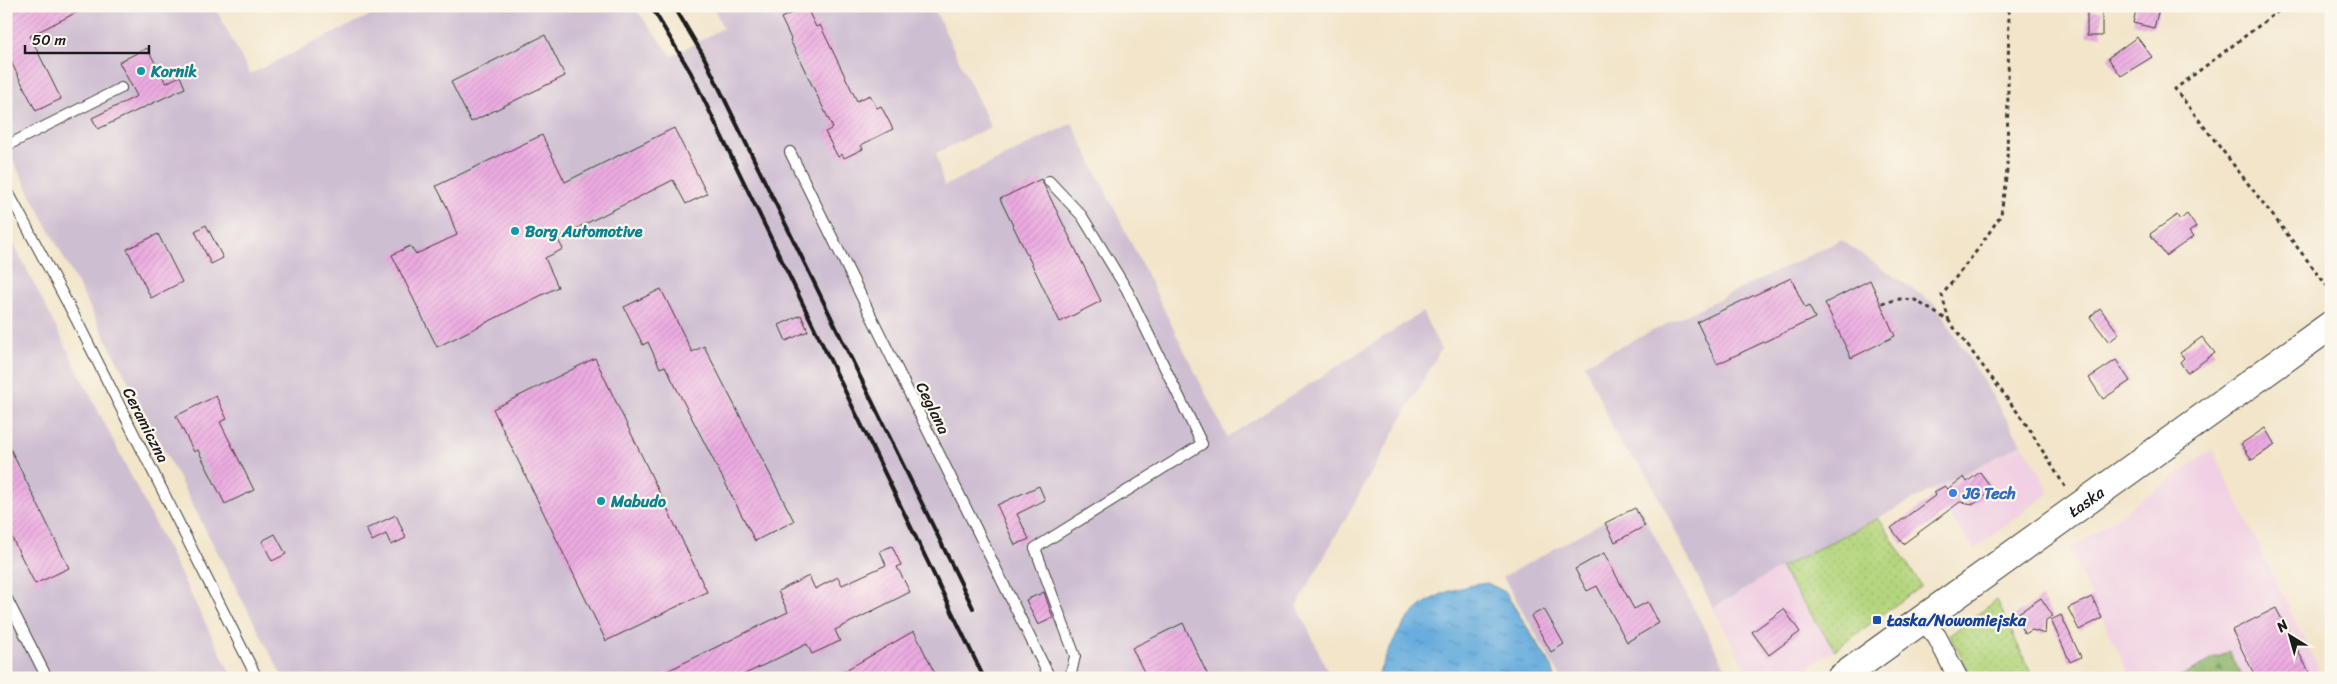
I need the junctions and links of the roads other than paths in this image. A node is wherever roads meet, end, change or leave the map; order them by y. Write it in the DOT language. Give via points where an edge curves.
graph roads {
  1 [pos="121,88"];
  2 [pos="6,146"];
  3 [pos="790,152"];
  4 [pos="1049,181"];
  5 [pos="6,188"];
  6 [pos="2331,324"];
  7 [pos="6,597"];
  8 [pos="1922,618"];
  9 [pos="47,678"];
  10 [pos="257,678"];
  11 [pos="1050,678"];
  12 [pos="1070,678"];
  13 [pos="1841,678"];
  14 [pos="1958,678"];
  1 -- 2 [label="lane"];
  3 -- 11 [label="lane, Ceglana"];
  4 -- 12 [label="lane" via="1082,216 1127,290 1202,444 1035,548 1075,656"];
  5 -- 10 [label="lane, Ceramiczna" via="77,321"];
  6 -- 8 [label="main road, Łaska"];
  7 -- 9 [label="lane"];
  8 -- 13 [label="main road, Łaska"];
  8 -- 14 [label="street" via="1937,637"];
}
